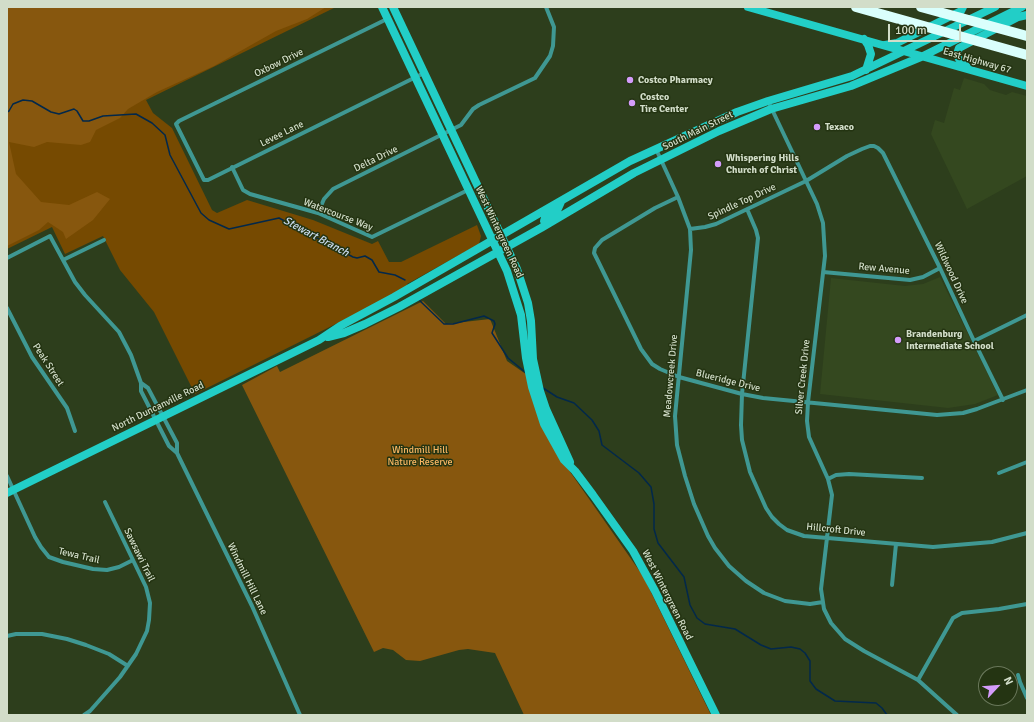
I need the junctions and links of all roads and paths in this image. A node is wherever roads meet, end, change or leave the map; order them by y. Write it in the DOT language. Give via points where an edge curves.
graph roads {
  1 [pos="382,7"];
  2 [pos="393,7"];
  3 [pos="546,7"];
  4 [pos="748,7"];
  5 [pos="856,7"];
  6 [pos="921,7"];
  7 [pos="963,7"];
  8 [pos="995,7"];
  9 [pos="1016,8"];
  10 [pos="1027,14"];
  11 [pos="387,19"];
  12 [pos="1027,36"];
  13 [pos="864,39"];
  14 [pos="882,45"];
  15 [pos="992,45"];
  16 [pos="905,51"];
  17 [pos="1027,54"];
  18 [pos="921,57"];
  19 [pos="1027,60"];
  20 [pos="968,68"];
  21 [pos="866,70"];
  22 [pos="425,73"];
  23 [pos="415,78"];
  24 [pos="847,78"];
  25 [pos="851,86"];
  26 [pos="1027,86"];
  27 [pos="768,101"];
  28 [pos="771,110"];
  29 [pos="178,122"];
  30 [pos="715,122"];
  31 [pos="452,130"];
  32 [pos="719,131"];
  33 [pos="442,135"];
  34 [pos="656,149"];
  35 [pos="883,153"];
  36 [pos="661,160"];
  37 [pos="232,167"];
  38 [pos="806,181"];
  39 [pos="587,187"];
  40 [pos="468,190"];
  41 [pos="592,197"];
  42 [pos="678,197"];
  43 [pos="561,202"];
  44 [pos="747,209"];
  45 [pos="318,213"];
  46 [pos="546,224"];
  47 [pos="690,229"];
  48 [pos="502,235"];
  49 [pos="104,240"];
  50 [pos="493,240"];
  51 [pos="507,246"];
  52 [pos="498,252"];
  53 [pos="7,258"];
  54 [pos="63,260"];
  55 [pos="940,268"];
  56 [pos="823,272"];
  57 [pos="394,297"];
  58 [pos="399,307"];
  59 [pos="7,308"];
  60 [pos="1027,315"];
  61 [pos="9,317"];
  62 [pos="319,340"];
  63 [pos="974,341"];
  64 [pos="529,358"];
  65 [pos="679,376"];
  66 [pos="141,383"];
  67 [pos="1027,390"];
  68 [pos="742,394"];
  69 [pos="1003,400"];
  70 [pos="808,402"];
  71 [pos="159,418"];
  72 [pos="75,431"];
  73 [pos="176,453"];
  74 [pos="1027,462"];
  75 [pos="575,472"];
  76 [pos="999,473"];
  77 [pos="7,476"];
  78 [pos="922,478"];
  79 [pos="828,479"];
  80 [pos="10,492"];
  81 [pos="105,502"];
  82 [pos="1027,533"];
  83 [pos="828,537"];
  84 [pos="896,544"];
  85 [pos="133,560"];
  86 [pos="892,585"];
  87 [pos="823,602"];
  88 [pos="1027,604"];
  89 [pos="7,636"];
  90 [pos="128,666"];
  91 [pos="1018,675"];
  92 [pos="918,680"];
  93 [pos="1027,698"];
  94 [pos="84,715"];
  95 [pos="300,715"];
  96 [pos="716,715"];
  97 [pos="957,715"];
  1 -- 11 [label="street, West Wintergreen Road"];
  2 -- 22 [label="street, West Wintergreen Road"];
  3 -- 31 [label="street, Delta Drive" via="554,27 553,46 539,74 532,80 479,105 461,125"];
  4 -- 13 [label="street, East Highway 67"];
  5 -- 15 [label="highway"];
  6 -- 12 [label="highway"];
  7 -- 14 [label="street" via="961,11 897,43"];
  8 -- 16 [label="street, South Main Street"];
  9 -- 10 [label="street"];
  9 -- 18 [label="street, South Main Street"];
  10 -- 20 [label="street" via="959,48 959,59"];
  11 -- 23 [label="street, West Wintergreen Road"];
  11 -- 29 [label="street, Oxbow Drive"];
  13 -- 14 [label="street, East Highway 67"];
  13 -- 21 [label="street" via="871,54"];
  14 -- 16 [label="street, East Highway 67"];
  15 -- 17 [label="highway"];
  15 -- 19 [label="highway"];
  16 -- 18 [label="street, East Highway 67"];
  16 -- 21 [label="street, South Main Street"];
  18 -- 20 [label="street, East Highway 67"];
  18 -- 25 [label="street, South Main Street"];
  20 -- 26 [label="street, East Highway 67"];
  21 -- 24 [label="street, South Main Street"];
  22 -- 23 [label="street, Levee Lane"];
  22 -- 31 [label="street, West Wintergreen Road"];
  23 -- 33 [label="street, West Wintergreen Road"];
  23 -- 37 [label="street, Levee Lane"];
  24 -- 25 [label="street"];
  24 -- 27 [label="street, South Main Street"];
  25 -- 28 [label="street, South Main Street"];
  27 -- 28 [label="street, Silver Creek Drive"];
  27 -- 30 [label="street, South Main Street"];
  28 -- 32 [label="street, South Main Street"];
  28 -- 38 [label="street, Silver Creek Drive"];
  29 -- 37 [label="street, Levee Lane" via="176,124 204,180"];
  30 -- 32 [label="street"];
  30 -- 34 [label="street, South Main Street"];
  31 -- 33 [label="street, Delta Drive"];
  31 -- 48 [label="street, West Wintergreen Road"];
  32 -- 36 [label="street, South Main Street"];
  33 -- 40 [label="street, West Wintergreen Road"];
  33 -- 45 [label="street, Delta Drive" via="333,189 324,199"];
  34 -- 36 [label="street, Meadowcreek Drive"];
  34 -- 39 [label="street, South Main Street" via="630,161"];
  35 -- 38 [label="street, Spindle Top Drive" via="878,148 870,146 847,156"];
  35 -- 55 [label="street, Wildwood Drive"];
  36 -- 41 [label="street, South Main Street"];
  36 -- 42 [label="street, Meadowcreek Drive"];
  37 -- 45 [label="street, Watercourse Way" via="244,190 250,194"];
  38 -- 44 [label="street, Spindle Top Drive"];
  38 -- 56 [label="street, Silver Creek Drive" via="823,223"];
  39 -- 41 [label="street"];
  39 -- 43 [label="street, South Main Street"];
  40 -- 45 [label="street, Watercourse Way" via="372,237"];
  40 -- 50 [label="street, West Wintergreen Road"];
  41 -- 46 [label="street, South Main Street"];
  42 -- 47 [label="street, Meadowcreek Drive"];
  42 -- 65 [label="street, Blueridge Drive" via="597,243 594,253 647,358 660,369"];
  43 -- 46 [label="street" via="557,211 545,218"];
  43 -- 48 [label="street, South Main Street"];
  44 -- 47 [label="street, Spindle Top Drive" via="711,226"];
  44 -- 68 [label="street, Hillcroft Drive" via="758,238"];
  46 -- 51 [label="street, South Main Street"];
  47 -- 65 [label="street, Meadowcreek Drive" via="691,250"];
  48 -- 50 [label="street, South Main Street"];
  48 -- 51 [label="street, West Wintergreen Road"];
  49 -- 54 [label="street"];
  50 -- 52 [label="street, West Wintergreen Road"];
  50 -- 57 [label="street, South Main Street"];
  51 -- 52 [label="street, South Main Street"];
  51 -- 64 [label="street, West Wintergreen Road" via="528,303 531,321"];
  52 -- 58 [label="street, South Main Street"];
  52 -- 64 [label="street, West Wintergreen Road" via="517,300"];
  53 -- 54 [label="street, Windmill Hill Lane" via="50,236"];
  54 -- 66 [label="street, Windmill Hill Lane" via="85,295 119,332"];
  55 -- 56 [label="street, Rew Avenue" via="923,277 910,280"];
  55 -- 63 [label="street, Wildwood Drive"];
  56 -- 70 [label="street, Silver Creek Drive"];
  57 -- 58 [label="street"];
  57 -- 62 [label="street, North Duncanville Road"];
  58 -- 62 [label="street, North Duncanville Road" via="351,330"];
  59 -- 61 [label="street, Peak Street"];
  60 -- 63 [label="street"];
  61 -- 72 [label="street, Peak Street" via="32,357 67,408"];
  62 -- 71 [label="street, North Duncanville Road"];
  63 -- 69 [label="street, Wildwood Drive"];
  64 -- 75 [label="street, West Wintergreen Road" via="546,409"];
  64 -- 75 [label="street, West Wintergreen Road" via="533,392 544,424 564,460"];
  65 -- 68 [label="street, Blueridge Drive"];
  65 -- 87 [label="street, Meadowcreek Drive" via="675,410 677,445 694,504 711,542 729,566 754,588 797,603"];
  66 -- 71 [label="street, Windmill Hill Lane" via="141,391"];
  66 -- 71 [label="street, Windmill Hill Lane" via="148,388"];
  67 -- 69 [label="street, Blueridge Drive"];
  68 -- 70 [label="street, Blueridge Drive"];
  68 -- 83 [label="street, Hillcroft Drive" via="741,425 746,456 750,472 766,508 787,530 804,536"];
  69 -- 70 [label="street, Blueridge Drive" via="963,413 937,415"];
  70 -- 79 [label="street, Silver Creek Drive" via="809,437"];
  71 -- 73 [label="street, Windmill Hill Lane" via="169,446"];
  71 -- 73 [label="street, Windmill Hill Lane" via="177,443"];
  71 -- 80 [label="street, North Duncanville Road"];
  73 -- 95 [label="street, Windmill Hill Lane" via="252,606"];
  74 -- 76 [label="street"];
  75 -- 96 [label="street, West Wintergreen Road" via="633,552"];
  77 -- 80 [label="street, Tewa Trail"];
  78 -- 79 [label="street" via="849,474 836,475"];
  79 -- 83 [label="street, Silver Creek Drive" via="832,495"];
  80 -- 85 [label="street, Tewa Trail" via="49,557 93,569 107,570"];
  81 -- 85 [label="street, Sawsawi Trail"];
  82 -- 84 [label="street, Hillcroft Drive" via="992,542 933,547"];
  83 -- 84 [label="street, Hillcroft Drive"];
  83 -- 87 [label="street, Silver Creek Drive" via="821,589"];
  84 -- 86 [label="street"];
  85 -- 90 [label="street, Sawsawi Trail" via="146,587 150,603 147,631"];
  87 -- 92 [label="street, Silver Creek Drive" via="831,623 845,639 864,652"];
  88 -- 92 [label="street" via="957,615 949,622"];
  89 -- 90 [label="street" via="42,634 67,639 86,644"];
  90 -- 94 [label="street, Sawsawi Trail"];
  91 -- 93 [label="street"];
  92 -- 97 [label="street, Silver Creek Drive"];
}
